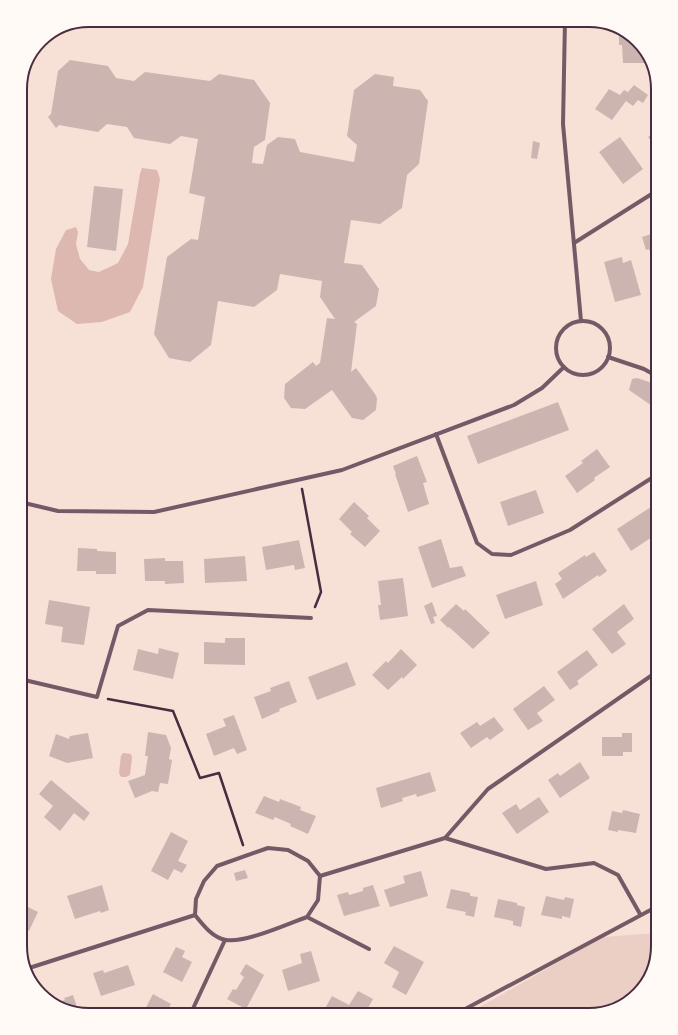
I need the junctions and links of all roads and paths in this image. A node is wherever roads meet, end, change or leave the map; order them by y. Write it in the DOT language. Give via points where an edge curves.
graph roads {
  1 [pos="565,27"];
  2 [pos="651,194"];
  3 [pos="574,243"];
  4 [pos="581,321"];
  5 [pos="608,356"];
  6 [pos="564,367"];
  7 [pos="651,374"];
  8 [pos="436,434"];
  9 [pos="651,478"];
  10 [pos="300,479"];
  11 [pos="27,504"];
  12 [pos="311,618"];
  13 [pos="651,676"];
  14 [pos="27,682"];
  15 [pos="97,697"];
  16 [pos="446,838"];
  17 [pos="246,856"];
  18 [pos="320,876"];
  19 [pos="651,909"];
  20 [pos="640,914"];
  21 [pos="195,915"];
  22 [pos="307,917"];
  23 [pos="225,940"];
  24 [pos="368,949"];
  25 [pos="31,967"];
  26 [pos="193,1008"];
  27 [pos="467,1008"];
  1 -- 3 [label="street" via="563,124"];
  2 -- 3 [label="street"];
  3 -- 4 [label="street"];
  4 -- 5 [label="street" via="590,322 604,332 608,339"];
  4 -- 6 [label="street" via="567,326 558,338 557,354"];
  5 -- 6 [label="street" via="597,371 589,374 575,373"];
  5 -- 7 [label="street"];
  6 -- 8 [label="street" via="542,388 514,405"];
  8 -- 9 [label="street" via="477,543 492,554 511,555 570,530"];
  8 -- 10 [label="street" via="342,470"];
  10 -- 11 [label="street" via="154,512 58,511"];
  10 -- 12 [label="path" via="321,592"];
  12 -- 15 [label="street" via="148,610 118,626"];
  13 -- 16 [label="street" via="488,789"];
  14 -- 15 [label="street"];
  15 -- 17 [label="path" via="173,711 200,778 219,773"];
  16 -- 18 [label="street"];
  16 -- 20 [label="street" via="546,868 594,863 618,875"];
  17 -- 18 [label="street" via="268,848 288,850 308,861"];
  17 -- 21 [label="street" via="217,866 208,876 196,899"];
  18 -- 22 [label="street" via="318,900"];
  19 -- 20 [label="street"];
  20 -- 27 [label="street"];
  21 -- 23 [label="street" via="210,932"];
  21 -- 25 [label="street"];
  22 -- 23 [label="street" via="243,940"];
  22 -- 24 [label="street"];
  23 -- 26 [label="street"];
}
